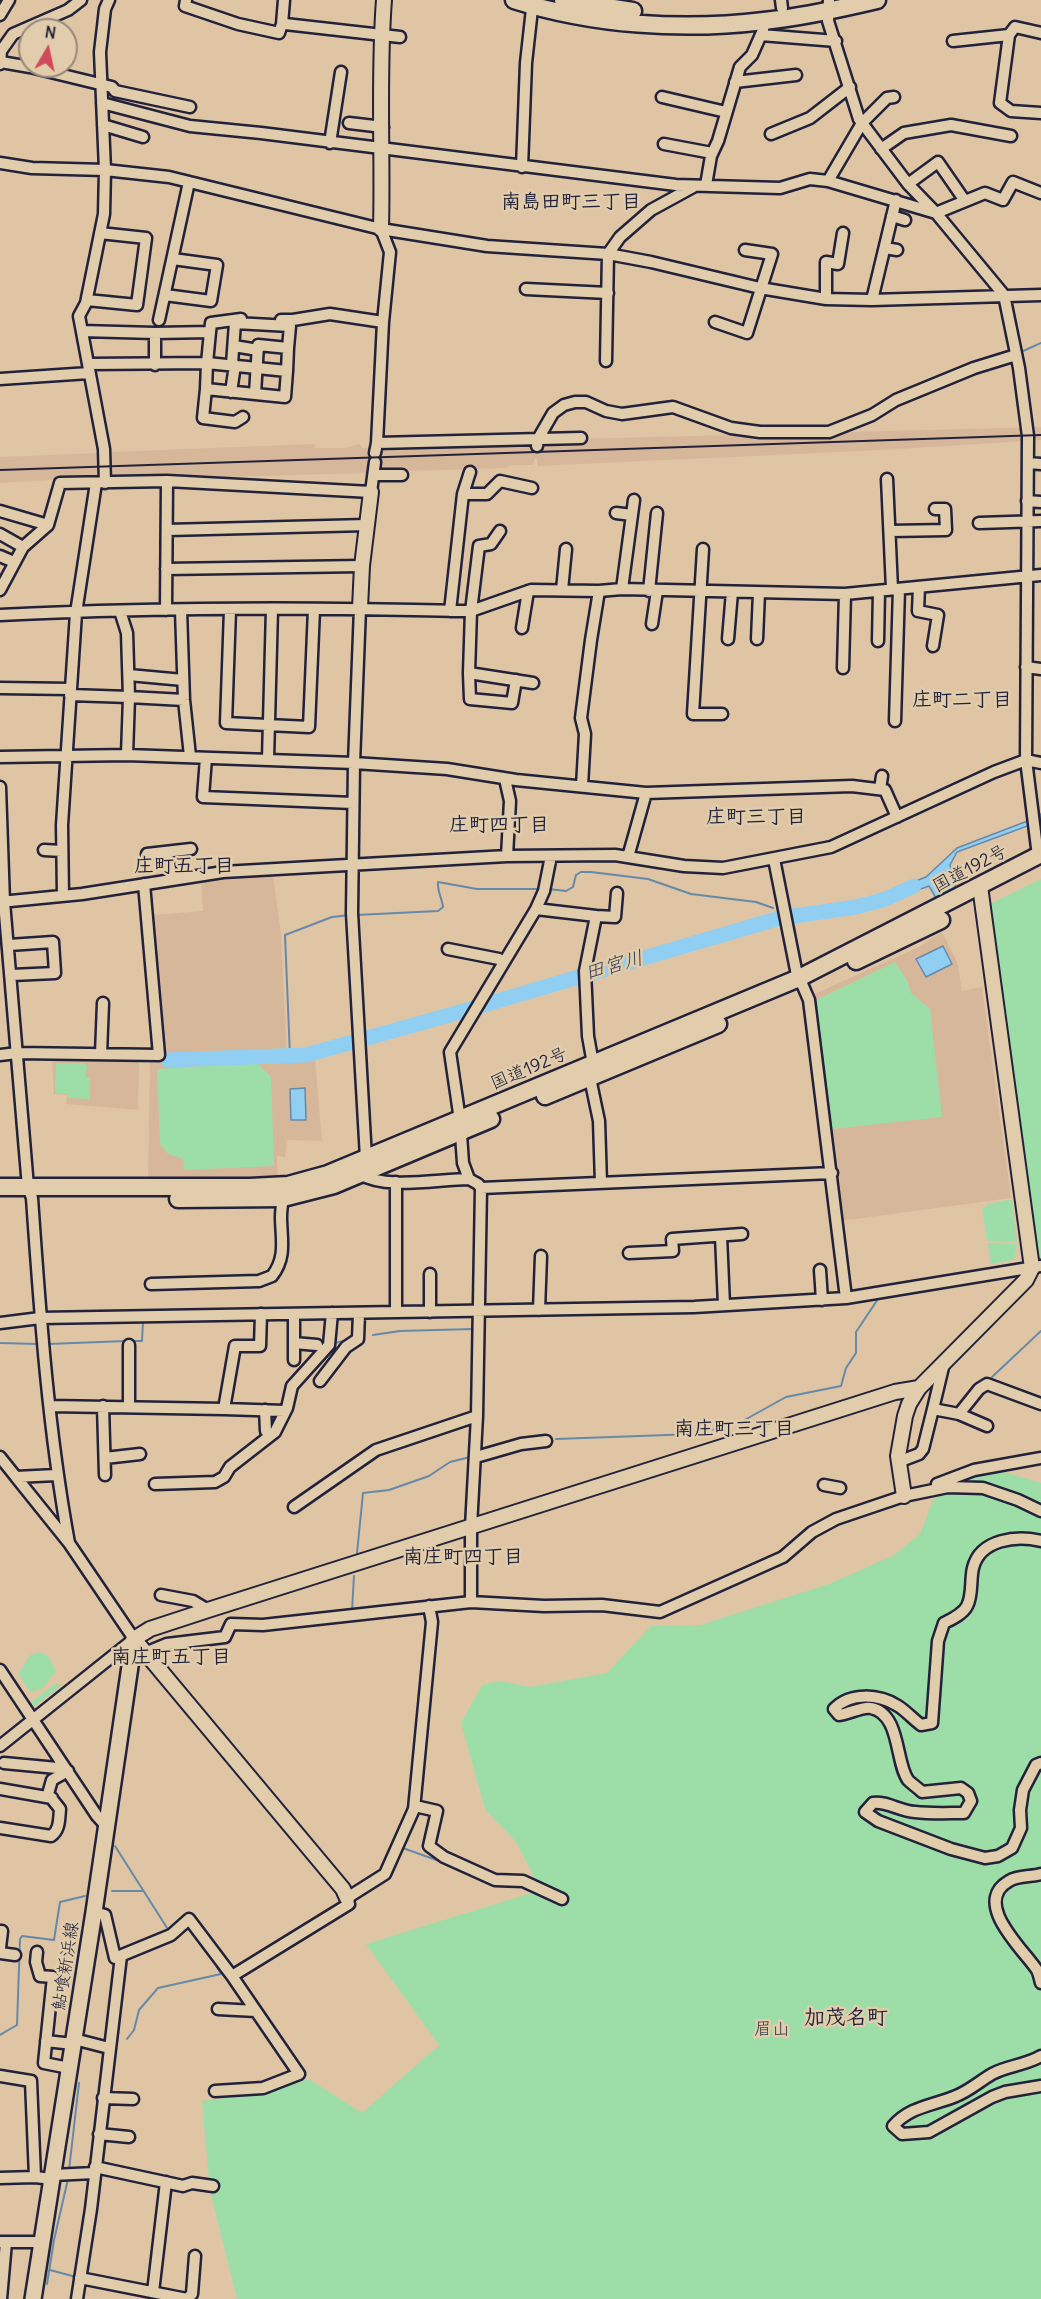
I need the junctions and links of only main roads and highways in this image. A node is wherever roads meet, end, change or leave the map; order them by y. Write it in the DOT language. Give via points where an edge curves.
graph roads {
  1 [pos="514,0"];
  2 [pos="563,0"];
  3 [pos="877,0"];
  4 [pos="532,3"];
  5 [pos="592,3"];
  6 [pos="781,4"];
  7 [pos="828,4"];
  8 [pos="1040,859"];
  9 [pos="363,1166"];
  10 [pos="0,1187"];
  11 [pos="30,1192"];
  12 [pos="0,1198"];
  13 [pos="134,1639"];
  14 [pos="33,2299"];
  1 -- 4 [label="main road"];
  2 -- 5 [label="main road"];
  3 -- 7 [label="main road"];
  4 -- 7 [label="main road" via="624,21 762,28"];
  5 -- 6 [label="main road" via="624,10 695,14"];
  6 -- 7 [label="main road"];
  8 -- 9 [label="main road, 国道192号" via="801,983"];
  9 -- 11 [label="main road, 国道192号" via="288,1185"];
  9 -- 11 [label="main road, 国道192号" via="314,1191 283,1198 217,1200"];
  10 -- 11 [label="main road, 国道192号"];
  11 -- 12 [label="main road, 国道192号"];
  13 -- 14 [label="main road, 鮎喰新浜線" via="69,2067 60,2176 42,2242"];
}
